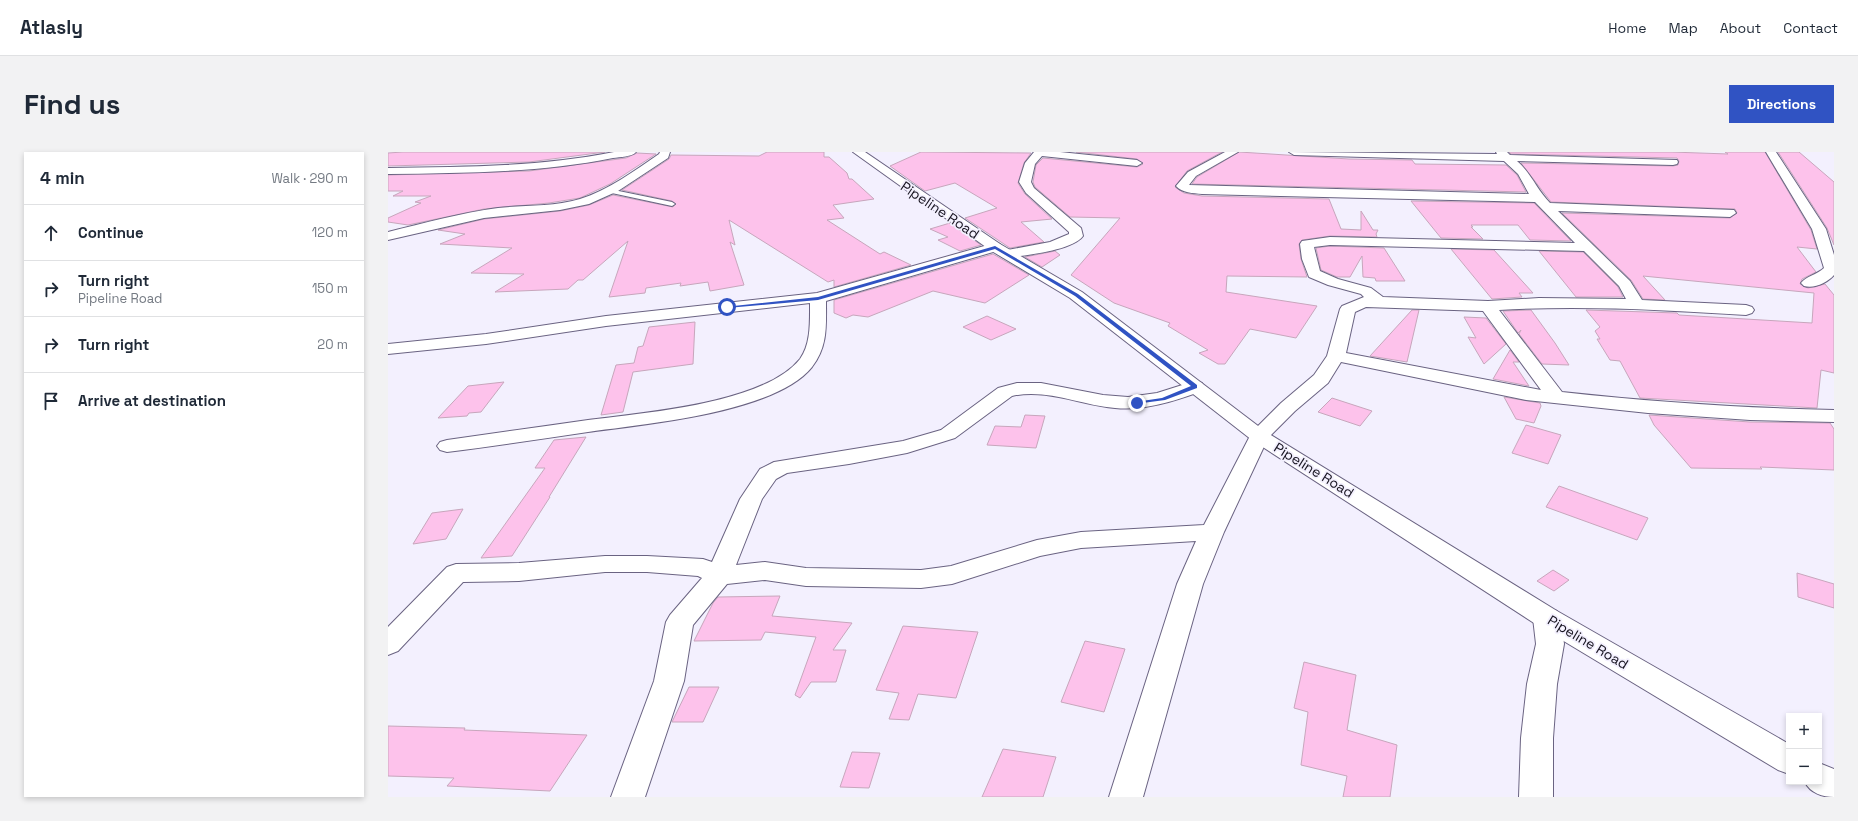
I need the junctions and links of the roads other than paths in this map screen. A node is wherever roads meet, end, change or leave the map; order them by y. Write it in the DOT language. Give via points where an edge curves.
graph roads {
  1 [pos="631,152"];
  2 [pos="666,152"];
  3 [pos="858,152"];
  4 [pos="1233,152"];
  5 [pos="1294,152"];
  6 [pos="1771,152"];
  7 [pos="1040,153"];
  8 [pos="1503,154"];
  9 [pos="1673,162"];
  10 [pos="1137,163"];
  11 [pos="388,171"];
  12 [pos="609,191"];
  13 [pos="1543,202"];
  14 [pos="672,204"];
  15 [pos="1730,213"];
  16 [pos="388,236"];
  17 [pos="1588,247"];
  18 [pos="1001,251"];
  19 [pos="1809,283"];
  20 [pos="818,298"];
  21 [pos="1379,302"];
  22 [pos="1637,304"];
  23 [pos="1488,306"];
  24 [pos="1746,310"];
  25 [pos="388,349"];
  26 [pos="1336,356"];
  27 [pos="1195,387"];
  28 [pos="1556,397"];
  29 [pos="1834,416"];
  30 [pos="1259,436"];
  31 [pos="447,446"];
  32 [pos="1212,532"];
  33 [pos="719,576"];
  34 [pos="1547,618"];
  35 [pos="388,644"];
  36 [pos="1786,758"];
  37 [pos="1822,780"];
  38 [pos="1834,786"];
  39 [pos="628,797"];
  40 [pos="1126,797"];
  41 [pos="1536,797"];
  1 -- 11 [label="street" via="530,166"];
  2 -- 12 [label="street" via="664,156"];
  3 -- 18 [label="street, Pipeline Road"];
  4 -- 13 [label="street" via="1192,174 1182,186 1189,189 1403,194"];
  5 -- 8 [label="street"];
  6 -- 19 [label="street" via="1819,229 1832,269 1824,277"];
  7 -- 10 [label="street"];
  7 -- 18 [label="street" via="1030,163 1025,182 1034,194 1076,231 1076,236 1059,243"];
  8 -- 9 [label="street"];
  8 -- 13 [label="street" via="1523,172 1532,190"];
  12 -- 14 [label="lane"];
  12 -- 16 [label="street" via="596,197 548,209 462,217"];
  13 -- 15 [label="street"];
  13 -- 17 [label="street"];
  17 -- 21 [label="street" via="1330,241 1308,244 1314,274 1366,291"];
  17 -- 22 [label="street" via="1625,284"];
  18 -- 20 [label="street"];
  18 -- 27 [label="street, Pipeline Road" via="1076,295"];
  20 -- 25 [label="street" via="629,318 486,339"];
  20 -- 31 [label="street" via="815,349 804,365 785,380 759,392 690,412"];
  21 -- 23 [label="street"];
  21 -- 26 [label="street" via="1364,302 1348,309"];
  22 -- 23 [label="street" via="1539,303"];
  22 -- 24 [label="street"];
  23 -- 28 [label="street"];
  26 -- 28 [label="street" via="1520,393"];
  26 -- 30 [label="street" via="1321,379"];
  27 -- 30 [label="street, Pipeline Road"];
  27 -- 33 [label="street" via="1163,399 1137,403 1105,402 1038,388 1014,389 1004,392 948,434 907,447 774,470 768,474 751,498"];
  28 -- 29 [label="street" via="1750,414"];
  30 -- 32 [label="street"];
  30 -- 34 [label="street, Pipeline Road"];
  32 -- 33 [label="street" via="1081,540 1037,548 952,575 921,579 806,577 765,571"];
  32 -- 40 [label="street" via="1190,584"];
  33 -- 35 [label="street" via="703,568 647,564 456,573"];
  33 -- 39 [label="street" via="680,622 669,681"];
  34 -- 36 [label="street, Pipeline Road"];
  34 -- 41 [label="street" via="1550,644 1542,684 1537,738"];
  37 -- 38 [label="street"];
}
